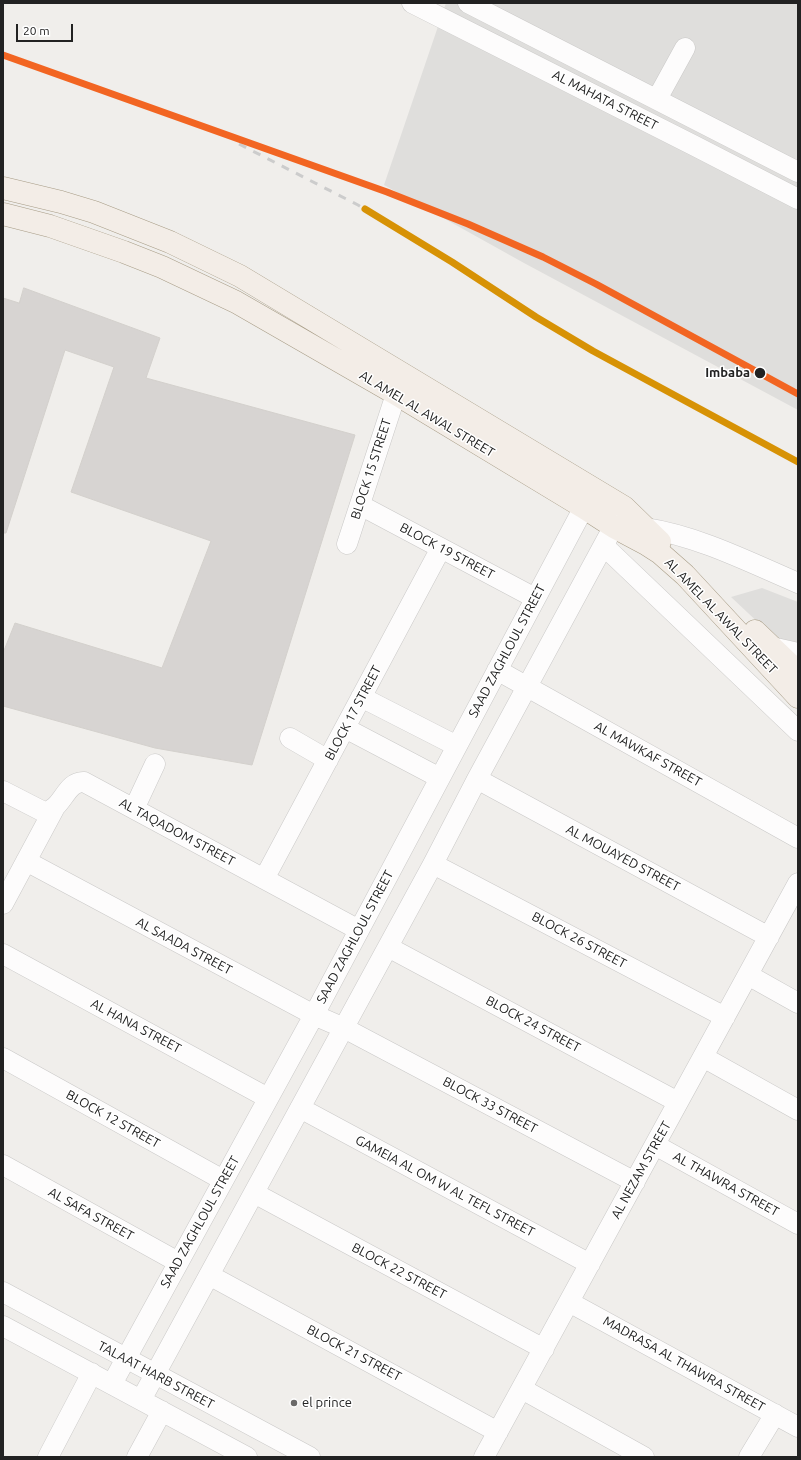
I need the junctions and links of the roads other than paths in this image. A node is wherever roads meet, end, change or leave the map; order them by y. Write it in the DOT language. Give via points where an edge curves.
graph roads {
  1 [pos="412,3"];
  2 [pos="468,3"];
  3 [pos="685,48"];
  4 [pos="656,99"];
  5 [pos="797,169"];
  6 [pos="3,188"];
  7 [pos="798,199"];
  8 [pos="3,214"];
  9 [pos="396,394"];
  10 [pos="588,498"];
  11 [pos="360,504"];
  12 [pos="624,507"];
  13 [pos="614,527"];
  14 [pos="645,528"];
  15 [pos="347,544"];
  16 [pos="604,546"];
  17 [pos="441,548"];
  18 [pos="798,583"];
  19 [pos="535,598"];
  20 [pos="746,642"];
  21 [pos="772,646"];
  22 [pos="798,653"];
  23 [pos="497,670"];
  24 [pos="798,672"];
  25 [pos="527,686"];
  26 [pos="361,697"];
  27 [pos="798,697"];
  28 [pos="345,728"];
  29 [pos="798,731"];
  30 [pos="290,738"];
  31 [pos="457,746"];
  32 [pos="328,760"];
  33 [pos="155,764"];
  34 [pos="440,778"];
  35 [pos="478,779"];
  36 [pos="3,791"];
  37 [pos="54,809"];
  38 [pos="134,809"];
  39 [pos="798,838"];
  40 [pos="26,861"];
  41 [pos="433,864"];
  42 [pos="264,879"];
  43 [pos="798,883"];
  44 [pos="3,904"];
  45 [pos="359,930"];
  46 [pos="769,937"];
  47 [pos="388,947"];
  48 [pos="3,954"];
  49 [pos="748,975"];
  50 [pos="798,1003"];
  51 [pos="314,1015"];
  52 [pos="725,1017"];
  53 [pos="344,1028"];
  54 [pos="704,1057"];
  55 [pos="3,1058"];
  56 [pos="268,1098"];
  57 [pos="678,1102"];
  58 [pos="300,1108"];
  59 [pos="798,1110"];
  60 [pos="655,1145"];
  61 [pos="3,1165"];
  62 [pos="223,1180"];
  63 [pos="635,1182"];
  64 [pos="254,1193"];
  65 [pos="798,1224"];
  66 [pos="178,1262"];
  67 [pos="590,1264"];
  68 [pos="209,1275"];
  69 [pos="3,1292"];
  70 [pos="569,1302"];
  71 [pos="3,1326"];
  72 [pos="544,1349"];
  73 [pos="126,1358"];
  74 [pos="92,1373"];
  75 [pos="155,1374"];
  76 [pos="112,1384"];
  77 [pos="522,1389"];
  78 [pos="141,1400"];
  79 [pos="162,1411"];
  80 [pos="774,1414"];
  81 [pos="798,1427"];
  82 [pos="498,1432"];
  83 [pos="48,1457"];
  84 [pos="137,1457"];
  85 [pos="247,1457"];
  86 [pos="310,1457"];
  87 [pos="484,1457"];
  88 [pos="644,1457"];
  89 [pos="749,1457"];
  1 -- 7 [label="street, AL MAHATA STREET"];
  2 -- 4 [label="street, AL MAHATA STREET"];
  3 -- 4 [label="street"];
  4 -- 5 [label="street, AL MAHATA STREET"];
  6 -- 10 [label="main road, AL AMEL AL AWAL STREET" via="94,212 170,242 240,276"];
  8 -- 9 [label="main road, AL AMEL AL AWAL STREET" via="50,226 162,267 236,302"];
  9 -- 10 [label="main road, AL AMEL AL AWAL STREET"];
  9 -- 11 [label="street, BLOCK 15 STREET"];
  10 -- 12 [label="main road, AL AMEL AL AWAL STREET"];
  10 -- 13 [label="main road, AL AMEL AL AWAL STREET"];
  10 -- 19 [label="street, SAAD ZAGHLOUL STREET"];
  11 -- 15 [label="street, BLOCK 15 STREET"];
  11 -- 17 [label="street, BLOCK 19 STREET"];
  12 -- 13 [label="street"];
  12 -- 14 [label="main road, AL AMEL AL AWAL STREET"];
  13 -- 16 [label="street"];
  13 -- 20 [label="main road, AL AMEL AL AWAL STREET" via="646,544 673,564"];
  14 -- 18 [label="street" via="686,537"];
  14 -- 21 [label="main road, AL AMEL AL AWAL STREET"];
  16 -- 25 [label="street"];
  16 -- 29 [label="street"];
  17 -- 19 [label="street, BLOCK 19 STREET"];
  17 -- 26 [label="street, BLOCK 17 STREET"];
  19 -- 23 [label="street, SAAD ZAGHLOUL STREET"];
  20 -- 21 [label="street"];
  20 -- 27 [label="main road, AL AMEL AL AWAL STREET"];
  21 -- 22 [label="street"];
  21 -- 24 [label="main road, AL AMEL AL AWAL STREET"];
  23 -- 25 [label="street, AL MAWKAF STREET"];
  23 -- 31 [label="street, SAAD ZAGHLOUL STREET"];
  25 -- 35 [label="street"];
  25 -- 39 [label="street, AL MAWKAF STREET"];
  26 -- 28 [label="street, BLOCK 17 STREET"];
  26 -- 31 [label="street"];
  28 -- 32 [label="street, BLOCK 17 STREET"];
  28 -- 34 [label="street"];
  30 -- 32 [label="street"];
  31 -- 34 [label="street, SAAD ZAGHLOUL STREET"];
  32 -- 42 [label="street, BLOCK 17 STREET"];
  33 -- 38 [label="street"];
  34 -- 45 [label="street, SAAD ZAGHLOUL STREET"];
  35 -- 41 [label="street"];
  35 -- 46 [label="street, AL MOUAYED STREET"];
  36 -- 37 [label="street" via="44,812"];
  37 -- 38 [label="street, AL TAQADOM STREET" via="73,784 78,782 84,782"];
  37 -- 40 [label="street"];
  38 -- 42 [label="street, AL TAQADOM STREET"];
  40 -- 44 [label="street"];
  40 -- 51 [label="street, AL SAADA STREET"];
  41 -- 47 [label="street"];
  41 -- 52 [label="street, BLOCK 26 STREET"];
  42 -- 45 [label="street, AL TAQADOM STREET"];
  43 -- 46 [label="street, AL NEZAM STREET"];
  45 -- 51 [label="street, SAAD ZAGHLOUL STREET"];
  46 -- 49 [label="street, AL NEZAM STREET"];
  47 -- 53 [label="street"];
  47 -- 57 [label="street, BLOCK 24 STREET"];
  48 -- 56 [label="street, AL HANA STREET"];
  49 -- 50 [label="street"];
  49 -- 52 [label="street, AL NEZAM STREET"];
  51 -- 53 [label="street, AL SAADA STREET"];
  51 -- 56 [label="street, SAAD ZAGHLOUL STREET"];
  52 -- 54 [label="street, AL NEZAM STREET"];
  53 -- 58 [label="street"];
  53 -- 63 [label="street, BLOCK 33 STREET"];
  54 -- 57 [label="street, AL NEZAM STREET"];
  54 -- 59 [label="street"];
  55 -- 62 [label="street, BLOCK 12 STREET"];
  56 -- 62 [label="street, SAAD ZAGHLOUL STREET"];
  57 -- 60 [label="street, AL NEZAM STREET"];
  58 -- 64 [label="street"];
  58 -- 67 [label="street, GAMEIA AL OM W AL TEFL STREET"];
  60 -- 63 [label="street, AL NEZAM STREET"];
  60 -- 65 [label="street, AL THAWRA STREET"];
  61 -- 66 [label="street, AL SAFA STREET"];
  62 -- 66 [label="street, SAAD ZAGHLOUL STREET"];
  63 -- 67 [label="street, AL NEZAM STREET"];
  64 -- 68 [label="street"];
  64 -- 72 [label="street, BLOCK 22 STREET"];
  66 -- 73 [label="street, SAAD ZAGHLOUL STREET"];
  67 -- 70 [label="street, AL NEZAM STREET"];
  68 -- 75 [label="street"];
  68 -- 82 [label="street, BLOCK 21 STREET"];
  69 -- 73 [label="street, TALAAT HARB STREET"];
  70 -- 72 [label="street, AL NEZAM STREET"];
  70 -- 80 [label="street, MADRASA AL THAWRA STREET"];
  71 -- 74 [label="street"];
  72 -- 77 [label="street, AL NEZAM STREET"];
  73 -- 75 [label="street, TALAAT HARB STREET"];
  73 -- 76 [label="street, SAAD ZAGHLOUL STREET"];
  74 -- 76 [label="street"];
  74 -- 83 [label="street"];
  75 -- 78 [label="street"];
  75 -- 86 [label="street, TALAAT HARB STREET"];
  76 -- 78 [label="street"];
  77 -- 82 [label="street, AL NEZAM STREET"];
  77 -- 88 [label="street"];
  78 -- 79 [label="street"];
  79 -- 84 [label="street"];
  79 -- 85 [label="street"];
  80 -- 81 [label="street, MADRASA AL THAWRA STREET"];
  80 -- 89 [label="street"];
  82 -- 87 [label="street, AL NEZAM STREET"];
}
